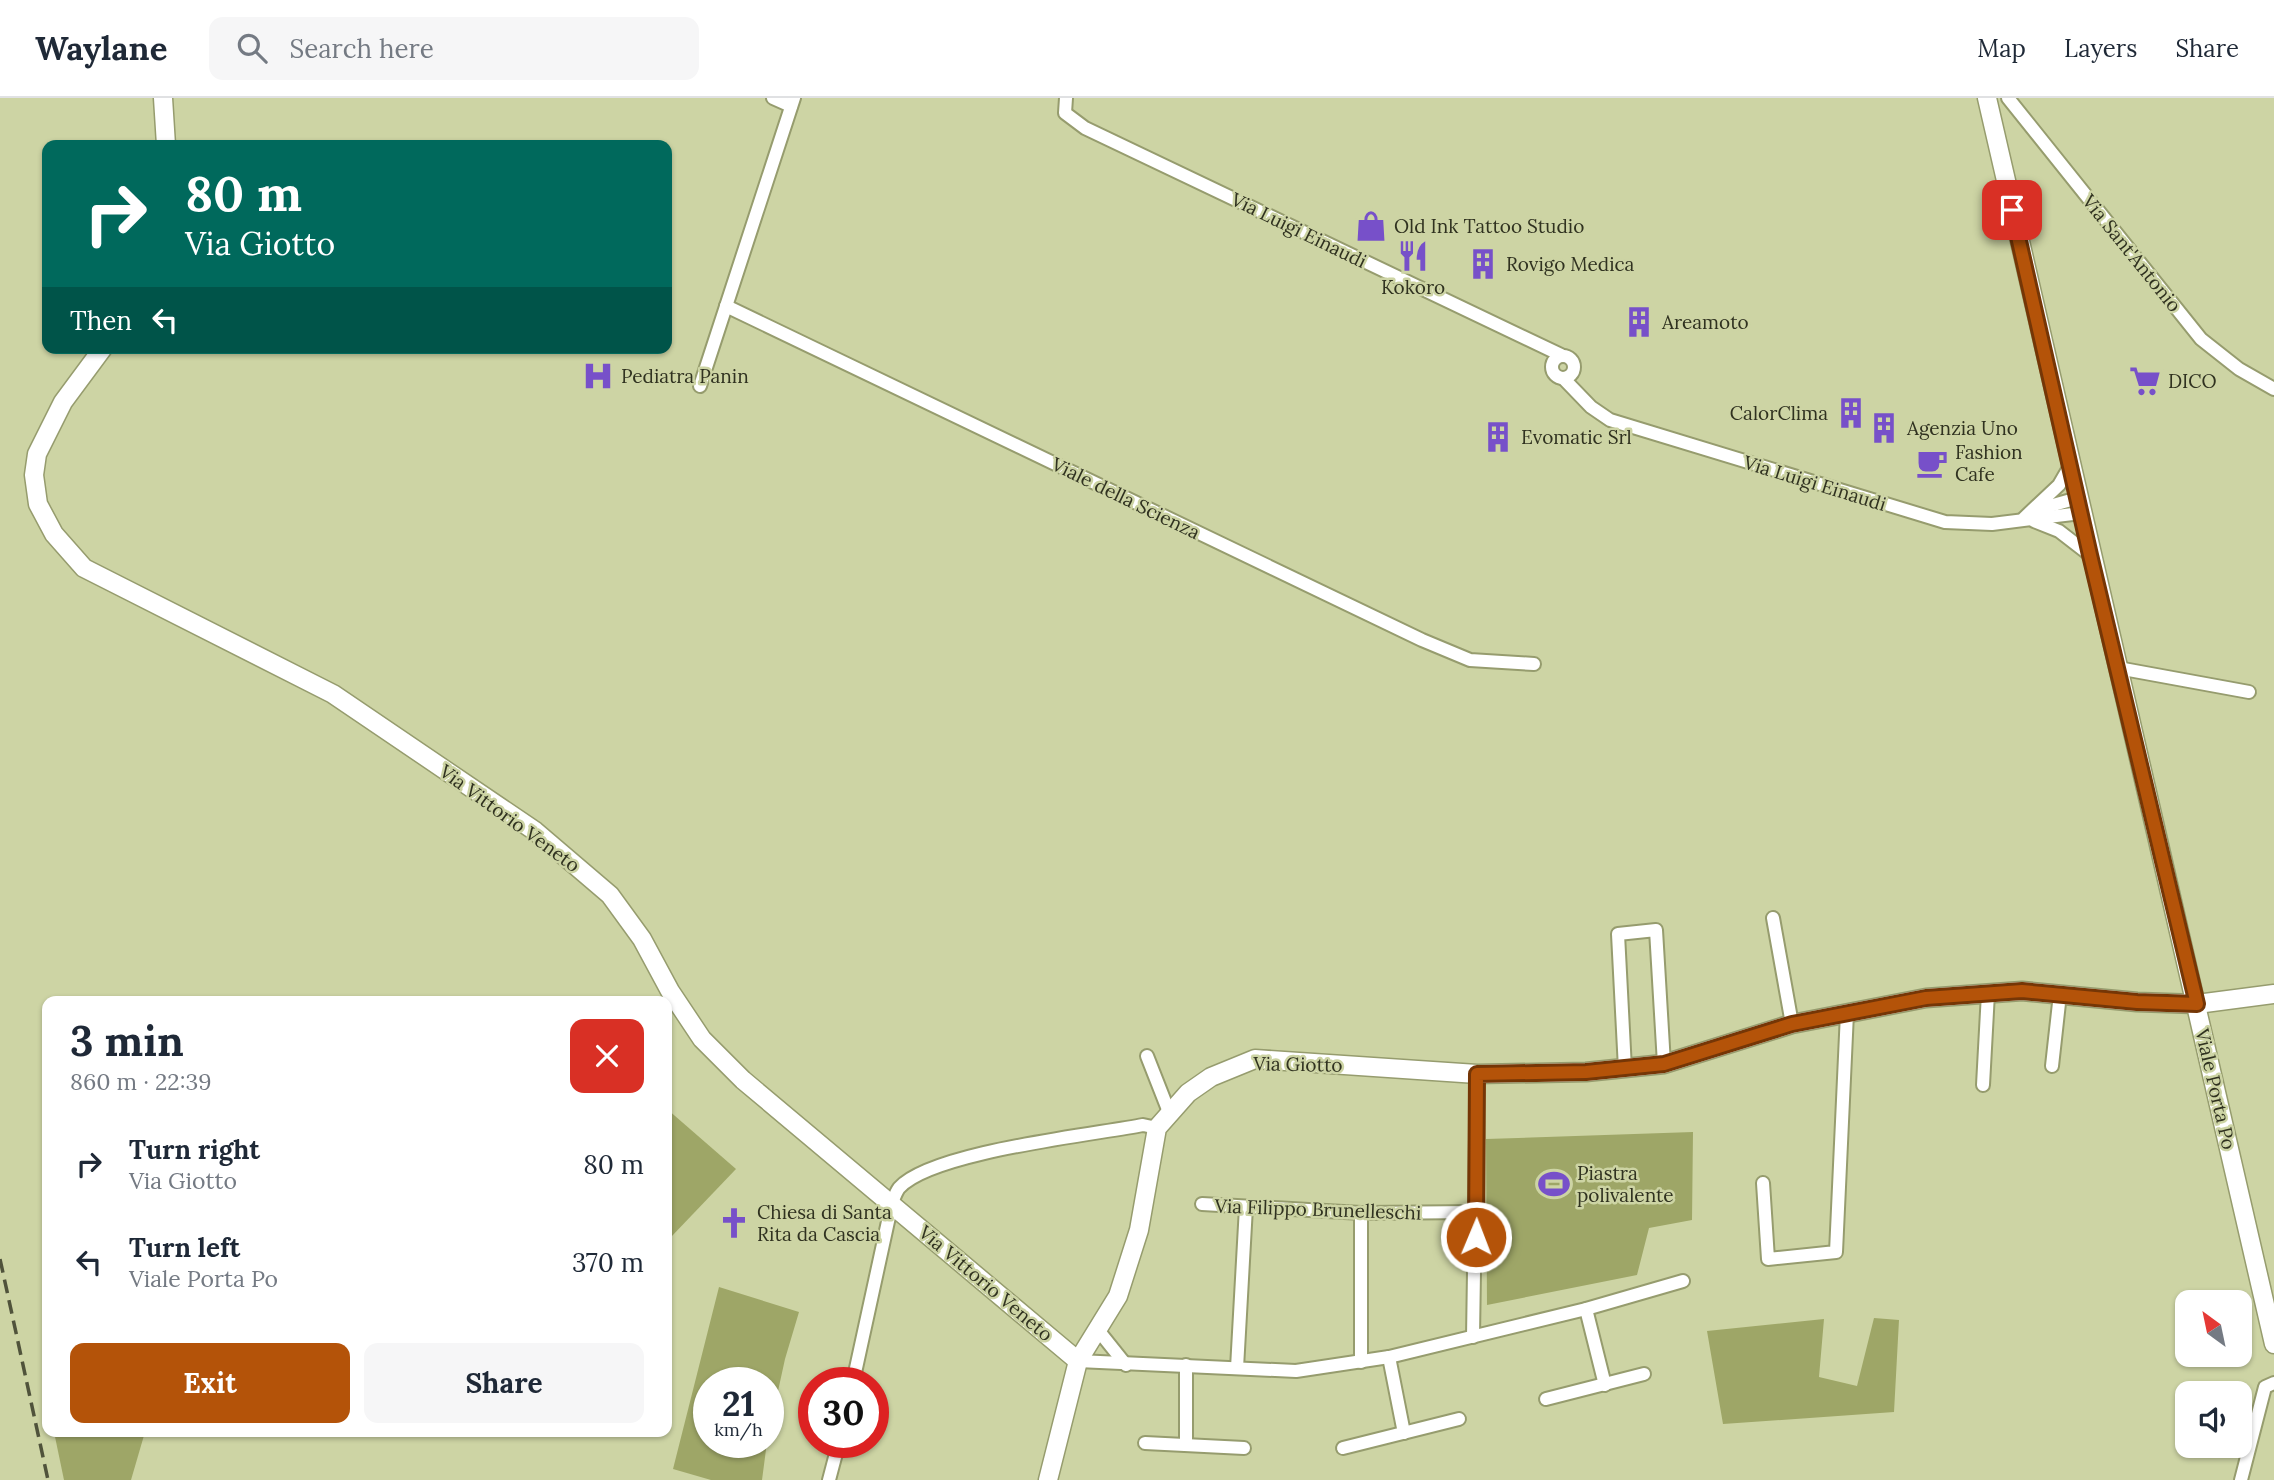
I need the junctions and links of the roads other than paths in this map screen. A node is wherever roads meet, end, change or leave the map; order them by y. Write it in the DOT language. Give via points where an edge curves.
graph roads {
  1 [pos="163,98"];
  2 [pos="773,98"];
  3 [pos="1066,98"];
  4 [pos="1987,98"];
  5 [pos="2008,98"];
  6 [pos="792,102"];
  7 [pos="166,140"];
  8 [pos="726,306"];
  9 [pos="99,354"];
  10 [pos="1555,356"];
  11 [pos="1568,374"];
  12 [pos="700,386"];
  13 [pos="2274,389"];
  14 [pos="2070,466"];
  15 [pos="2079,505"];
  16 [pos="2024,518"];
  17 [pos="2090,555"];
  18 [pos="1534,664"];
  19 [pos="2118,668"];
  20 [pos="2249,692"];
  21 [pos="1773,918"];
  22 [pos="1988,993"];
  23 [pos="2060,994"];
  24 [pos="2274,994"];
  25 [pos="2197,1004"];
  26 [pos="1847,1013"];
  27 [pos="1792,1024"];
  28 [pos="1147,1056"];
  29 [pos="1664,1064"];
  30 [pos="2052,1066"];
  31 [pos="1625,1069"];
  32 [pos="1477,1074"];
  33 [pos="1983,1085"];
  34 [pos="1169,1112"];
  35 [pos="1157,1128"];
  36 [pos="1763,1183"];
  37 [pos="892,1203"];
  38 [pos="1202,1205"];
  39 [pos="1246,1207"];
  40 [pos="1477,1212"];
  41 [pos="1361,1213"];
  42 [pos="1683,1281"];
  43 [pos="1586,1309"];
  44 [pos="1098,1330"];
  45 [pos="1473,1337"];
  46 [pos="2274,1344"];
  47 [pos="1389,1357"];
  48 [pos="1078,1361"];
  49 [pos="1361,1362"];
  50 [pos="1186,1364"];
  51 [pos="1123,1365"];
  52 [pos="856,1367"];
  53 [pos="1237,1368"];
  54 [pos="1644,1374"];
  55 [pos="2274,1383"];
  56 [pos="1605,1385"];
  57 [pos="1546,1399"];
  58 [pos="1459,1419"];
  59 [pos="1404,1433"];
  60 [pos="1145,1443"];
  61 [pos="1186,1445"];
  62 [pos="1244,1448"];
  63 [pos="1343,1448"];
  64 [pos="835,1458"];
  65 [pos="829,1480"];
  66 [pos="1048,1480"];
  67 [pos="2241,1480"];
  1 -- 7 [label="street"];
  2 -- 6 [label="street"];
  3 -- 10 [label="street, Via Luigi Einaudi" via="1065,113 1085,128"];
  4 -- 14 [label="street, Viale Porta Po"];
  5 -- 13 [label="street, Via Sant'Antonio" via="2201,339"];
  6 -- 8 [label="street"];
  8 -- 12 [label="street"];
  8 -- 18 [label="street, Viale della Scienza" via="1422,640 1470,660"];
  9 -- 37 [label="street, Via Vittorio Veneto" via="63,402 37,454 34,475 38,504 52,531 84,568 333,694 535,831 610,895 702,1039 743,1080"];
  10 -- 11 [label="street" via="1552,371"];
  10 -- 11 [label="street" via="1572,360"];
  11 -- 16 [label="street, Via Luigi Einaudi" via="1591,407 1620,423 1945,522 1992,524"];
  14 -- 15 [label="street, Viale Porta Po"];
  14 -- 16 [label="street" via="2059,485"];
  15 -- 16 [label="street, Via Luigi Einaudi" via="2046,505"];
  15 -- 17 [label="street, Viale Porta Po"];
  16 -- 17 [label="street" via="2059,531"];
  17 -- 19 [label="street, Viale Porta Po"];
  19 -- 20 [label="street"];
  19 -- 25 [label="street, Viale Porta Po"];
  21 -- 27 [label="street"];
  22 -- 23 [label="street, Via Giotto"];
  22 -- 26 [label="street, Via Giotto" via="1926,998"];
  22 -- 33 [label="street"];
  23 -- 25 [label="street, Via Giotto"];
  23 -- 30 [label="street"];
  24 -- 25 [label="street, Via Giotto"];
  25 -- 46 [label="street, Viale Porta Po"];
  26 -- 27 [label="street, Via Giotto"];
  26 -- 36 [label="street" via="1836,1252 1768,1259"];
  27 -- 29 [label="street, Via Giotto"];
  28 -- 34 [label="street"];
  29 -- 31 [label="street, Via Giotto"];
  29 -- 31 [label="street" via="1656,930 1618,934"];
  31 -- 32 [label="street, Via Giotto"];
  32 -- 34 [label="street, Via Giotto" via="1255,1059 1211,1077"];
  32 -- 40 [label="street"];
  34 -- 35 [label="street, Via Giotto"];
  35 -- 37 [label="street" via="1143,1125 975,1153 918,1176 900,1187"];
  35 -- 44 [label="street, Via Giotto" via="1139,1230 1118,1296"];
  37 -- 48 [label="street, Via Vittorio Veneto"];
  37 -- 52 [label="street"];
  38 -- 39 [label="street, Via Filippo Brunelleschi"];
  39 -- 41 [label="street, Via Filippo Brunelleschi"];
  39 -- 53 [label="street"];
  40 -- 41 [label="street, Via Filippo Brunelleschi"];
  40 -- 45 [label="street"];
  41 -- 49 [label="street"];
  42 -- 43 [label="street"];
  43 -- 45 [label="street"];
  43 -- 56 [label="street"];
  44 -- 48 [label="street, Via Giotto"];
  44 -- 51 [label="street"];
  45 -- 47 [label="street"];
  47 -- 49 [label="street"];
  47 -- 59 [label="street"];
  48 -- 51 [label="street"];
  48 -- 66 [label="street, Via Giotto"];
  49 -- 53 [label="street" via="1296,1371"];
  50 -- 51 [label="street"];
  50 -- 53 [label="street"];
  50 -- 61 [label="street"];
  54 -- 56 [label="street"];
  55 -- 67 [label="street" via="2264,1387"];
  56 -- 57 [label="street"];
  58 -- 59 [label="street"];
  59 -- 63 [label="street"];
  60 -- 61 [label="street"];
  61 -- 62 [label="street"];
  64 -- 65 [label="street"];
}
